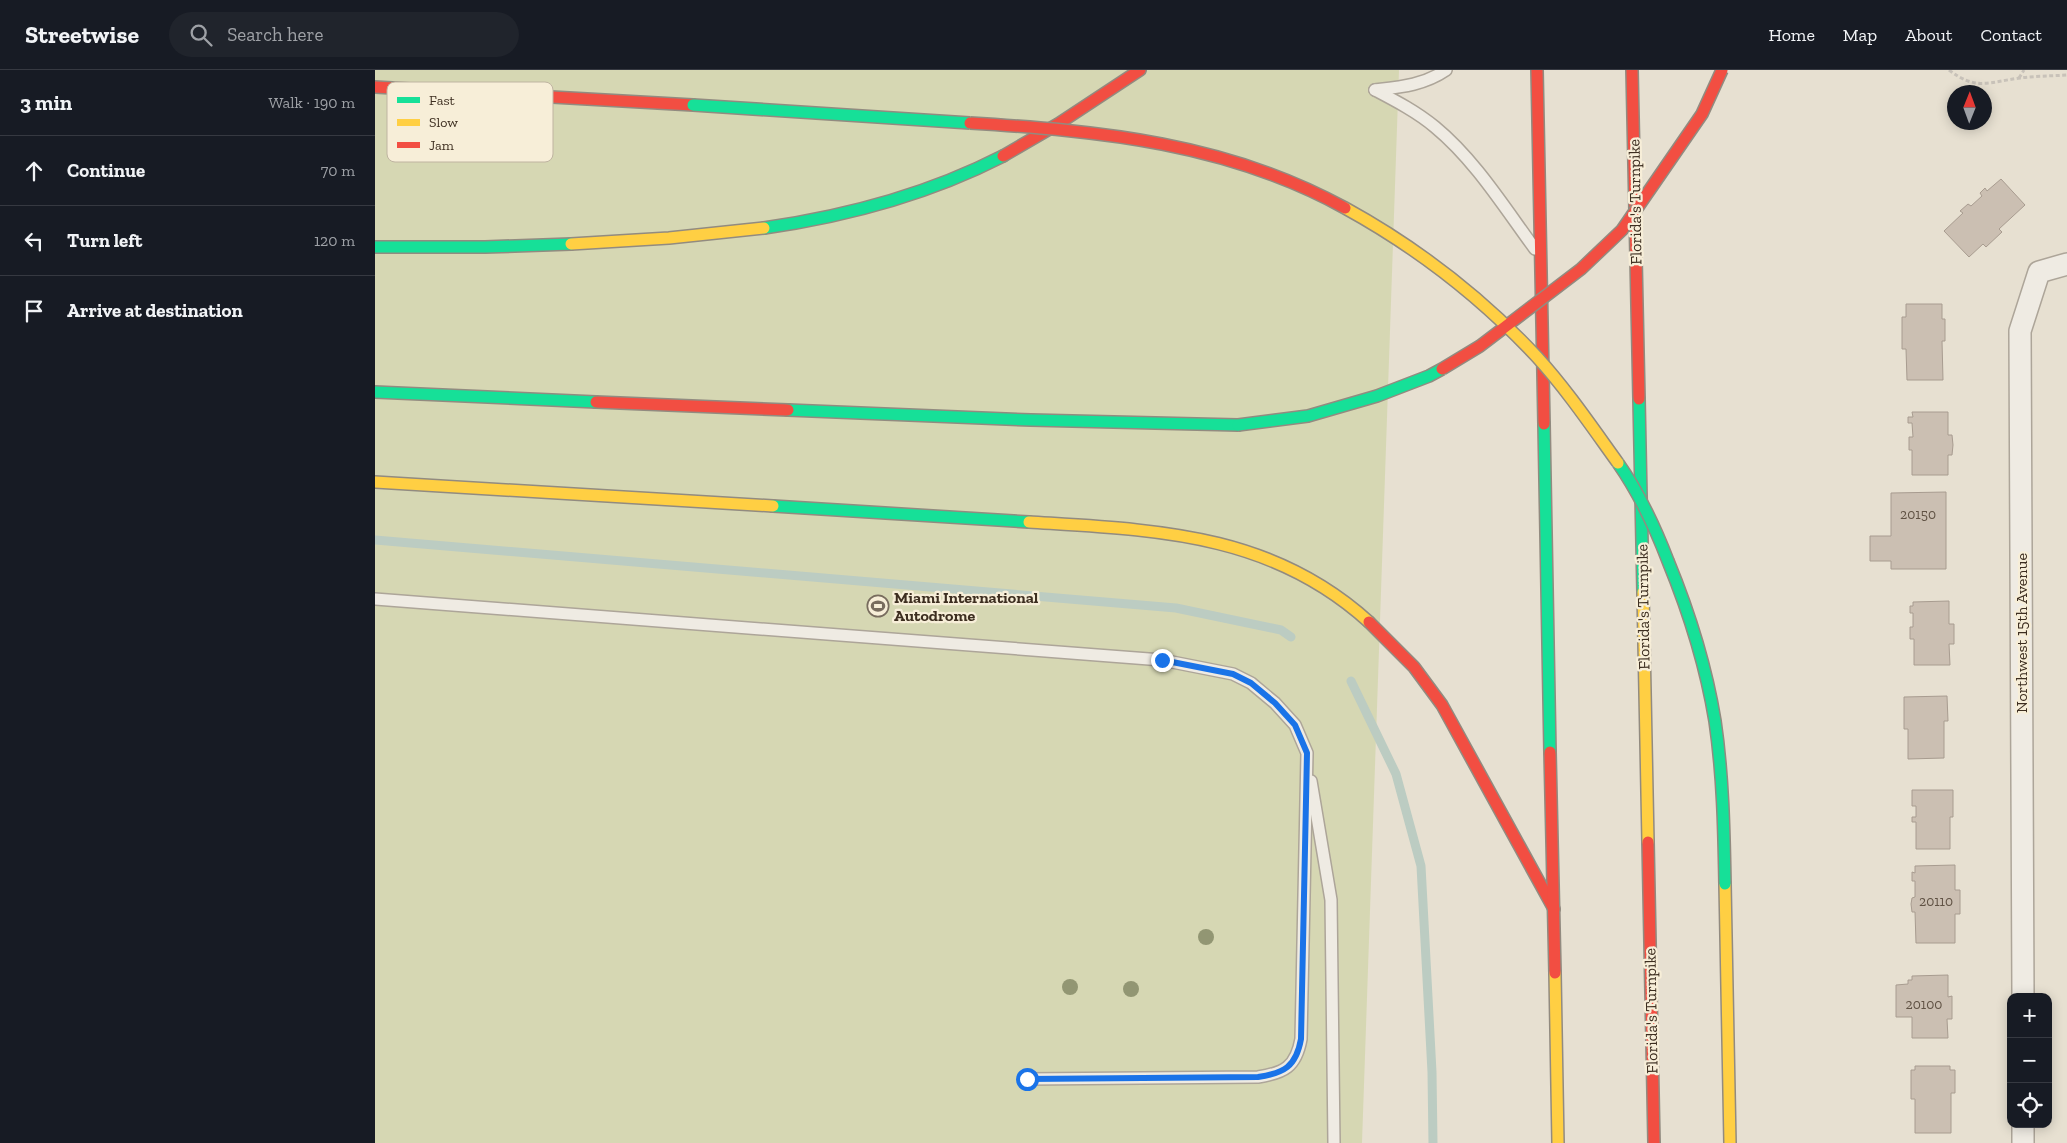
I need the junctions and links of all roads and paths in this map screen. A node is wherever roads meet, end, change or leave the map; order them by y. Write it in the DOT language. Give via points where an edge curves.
graph roads {
  1 [pos="1140,70"];
  2 [pos="1446,70"];
  3 [pos="1537,70"];
  4 [pos="1632,70"];
  5 [pos="1723,70"];
  6 [pos="1949,70"];
  7 [pos="2024,70"];
  8 [pos="2067,75"];
  9 [pos="2018,78"];
  10 [pos="553,98"];
  11 [pos="375,247"];
  12 [pos="1540,255"];
  13 [pos="2067,264"];
  14 [pos="375,392"];
  15 [pos="375,482"];
  16 [pos="375,599"];
  17 [pos="1307,753"];
  18 [pos="1554,909"];
  19 [pos="2023,993"];
  20 [pos="1027,1079"];
  21 [pos="2023,1128"];
  22 [pos="1334,1143"];
  23 [pos="1558,1143"];
  24 [pos="1654,1143"];
  25 [pos="1731,1143"];
  26 [pos="2023,1143"];
  1 -- 11 [label="highway" via="1089,106 999,160 912,196 826,220 768,229 516,248"];
  2 -- 12 [label="lane" via="1431,80 1375,90 1421,117 1456,146"];
  3 -- 12 [label="highway"];
  4 -- 24 [label="highway, Florida's Turnpike"];
  5 -- 14 [label="highway, bridge" via="1702,114 1622,230 1581,269 1480,346 1429,376 1377,396 1308,416 1238,426 1072,422"];
  6 -- 9 [label="path" via="1961,80 1975,83"];
  7 -- 9 [label="path"];
  8 -- 9 [label="path"];
  10 -- 25 [label="highway, bridge" via="1066,129 1174,144 1282,178 1337,203 1387,231 1487,306 1557,378 1587,416 1632,484 1662,547 1691,621 1716,729 1720,774"];
  12 -- 18 [label="highway"];
  13 -- 19 [label="street, Northwest 15th Avenue" via="2039,272 2020,331"];
  15 -- 18 [label="highway" via="1123,528 1169,532 1251,554 1291,570 1331,593 1366,619 1413,666 1454,724"];
  16 -- 17 [label="lane" via="1162,660 1233,674 1251,683 1295,725"];
  17 -- 20 [label="lane" via="1301,1039 1293,1062 1277,1074 1258,1077"];
  17 -- 22 [label="lane" via="1331,900"];
  18 -- 23 [label="highway"];
  21 -- 26 [label="street"];
}
